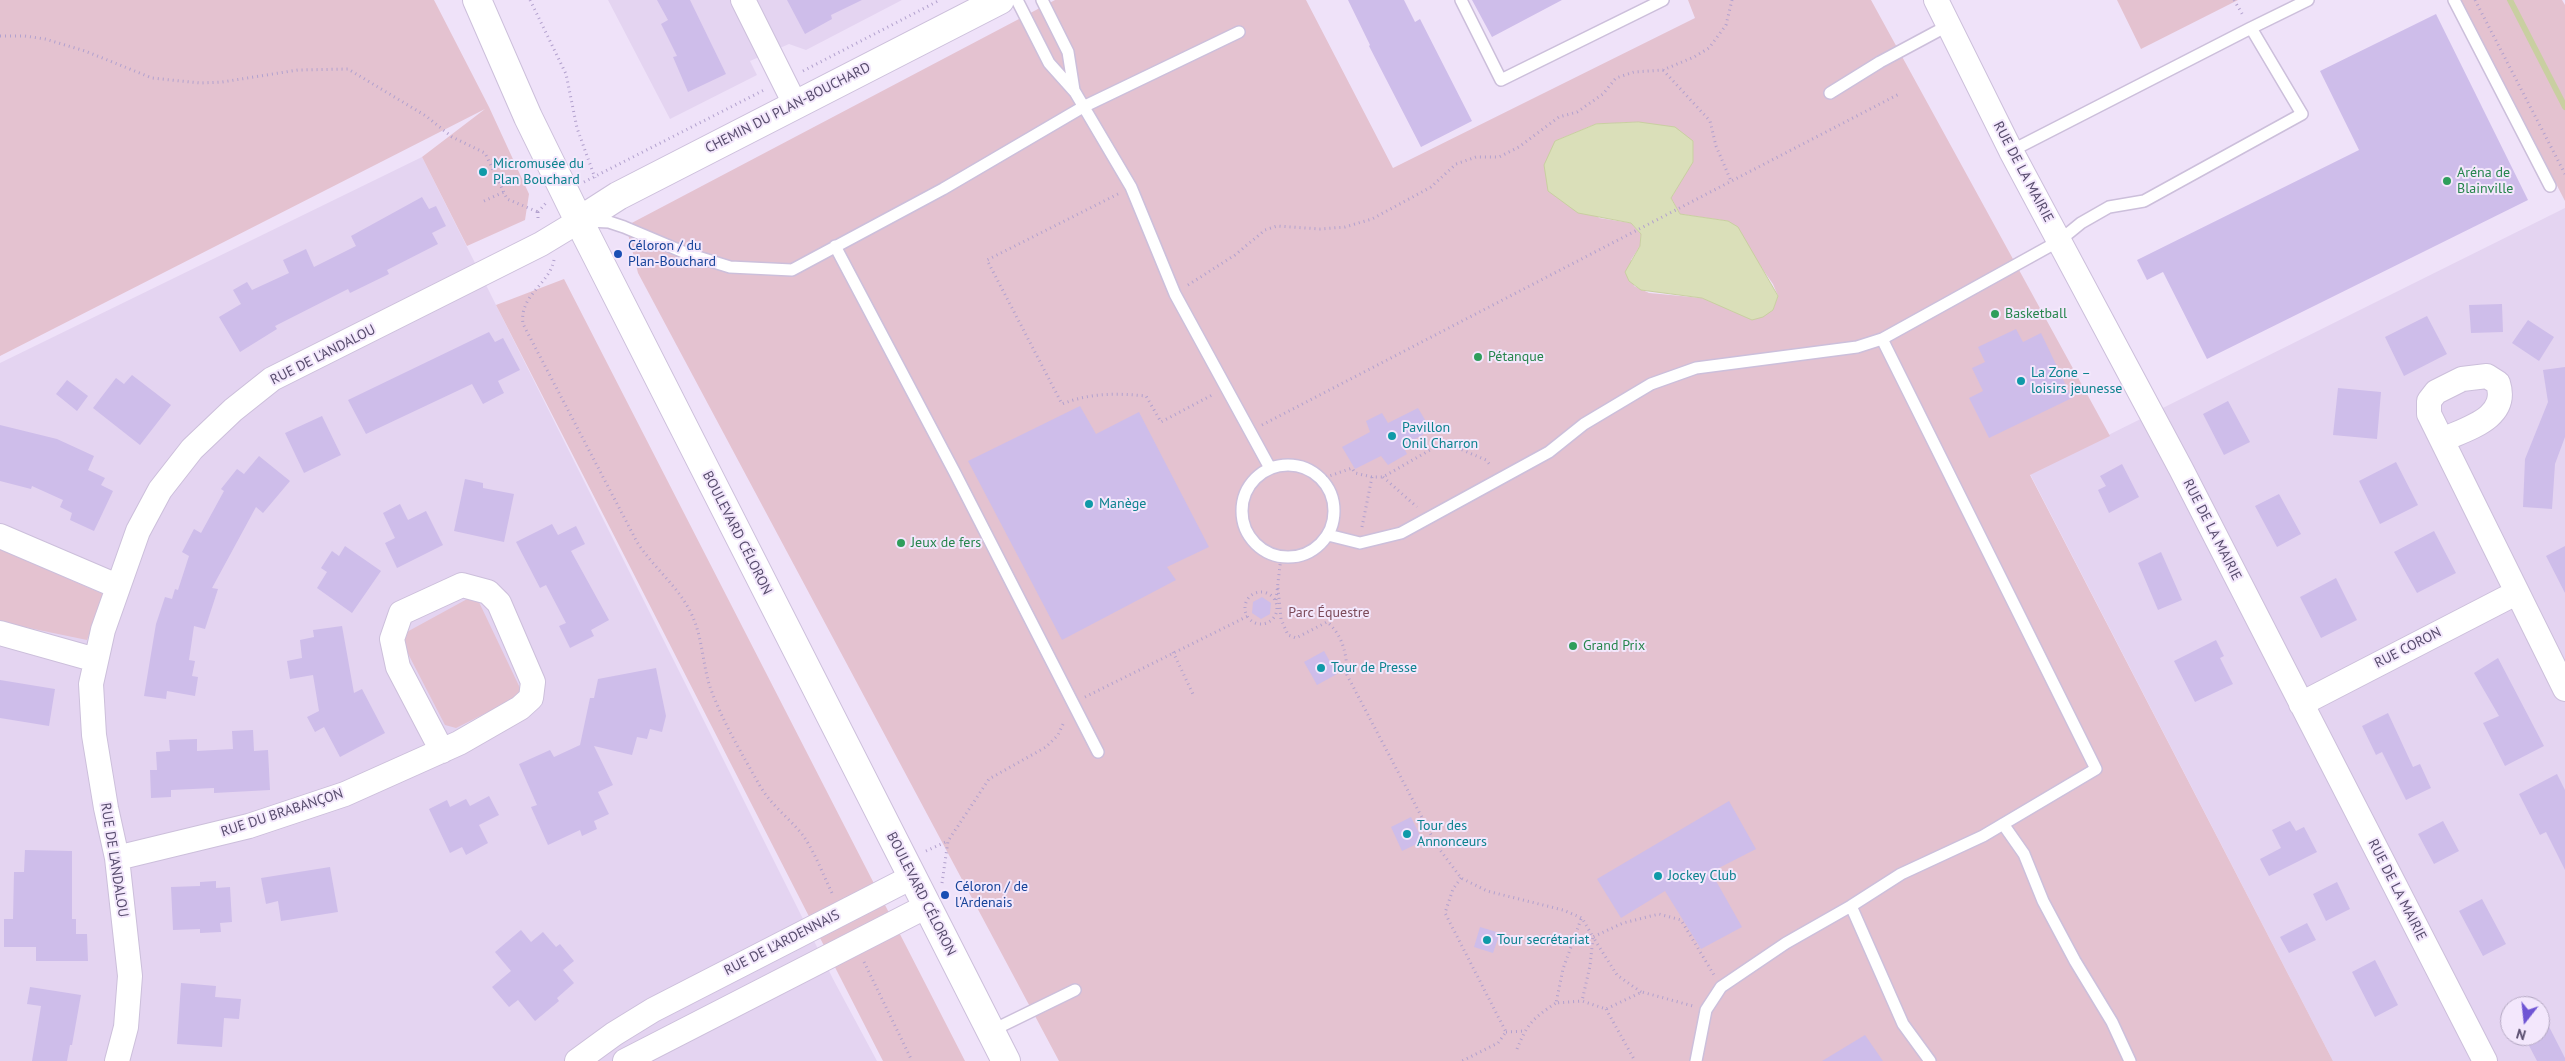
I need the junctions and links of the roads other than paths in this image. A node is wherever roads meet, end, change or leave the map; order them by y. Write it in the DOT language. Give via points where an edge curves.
graph roads {
  1 [pos="477,0"];
  2 [pos="743,0"];
  3 [pos="1000,0"];
  4 [pos="1017,0"];
  5 [pos="1042,0"];
  6 [pos="1461,0"];
  7 [pos="1663,0"];
  8 [pos="1936,0"];
  9 [pos="2308,0"];
  10 [pos="2454,0"];
  11 [pos="1948,25"];
  12 [pos="2251,28"];
  13 [pos="1239,32"];
  14 [pos="1074,92"];
  15 [pos="1830,93"];
  16 [pos="796,104"];
  17 [pos="1083,107"];
  18 [pos="2011,151"];
  19 [pos="2550,186"];
  20 [pos="579,221"];
  21 [pos="2059,241"];
  22 [pos="835,246"];
  23 [pos="1882,339"];
  24 [pos="2442,440"];
  25 [pos="1270,468"];
  26 [pos="1328,535"];
  27 [pos="0,536"];
  28 [pos="117,586"];
  29 [pos="2516,593"];
  30 [pos="0,633"];
  31 [pos="96,660"];
  32 [pos="2565,689"];
  33 [pos="2300,704"];
  34 [pos="442,751"];
  35 [pos="1098,752"];
  36 [pos="2003,824"];
  37 [pos="117,858"];
  38 [pos="917,865"];
  39 [pos="934,896"];
  40 [pos="1851,906"];
  41 [pos="1074,990"];
  42 [pos="653,1010"];
  43 [pos="991,1031"];
  44 [pos="668,1039"];
  45 [pos="117,1061"];
  46 [pos="577,1061"];
  47 [pos="625,1061"];
  48 [pos="1006,1061"];
  49 [pos="1696,1061"];
  50 [pos="1930,1061"];
  51 [pos="2130,1061"];
  52 [pos="2485,1061"];
  1 -- 20 [label="street, BOULEVARD CÉLORON" via="528,117"];
  2 -- 16 [label="street"];
  3 -- 16 [label="street, CHEMIN DU PLAN-BOUCHARD"];
  4 -- 14 [label="lane" via="1049,62"];
  5 -- 14 [label="lane" via="1068,52"];
  6 -- 7 [label="lane" via="1501,80"];
  8 -- 11 [label="street, RUE DE LA MAIRIE"];
  9 -- 12 [label="lane"];
  10 -- 19 [label="lane"];
  11 -- 15 [label="lane"];
  11 -- 18 [label="street, RUE DE LA MAIRIE"];
  12 -- 18 [label="lane"];
  12 -- 21 [label="lane" via="2302,114 2144,201 2109,207 2081,223"];
  13 -- 17 [label="lane"];
  14 -- 17 [label="lane"];
  16 -- 20 [label="street, CHEMIN DU PLAN-BOUCHARD" via="618,196"];
  17 -- 22 [label="lane" via="942,189"];
  17 -- 25 [label="lane" via="1131,187 1175,294"];
  18 -- 21 [label="street, RUE DE LA MAIRIE"];
  20 -- 22 [label="lane" via="609,222 730,267 792,270"];
  20 -- 28 [label="street, RUE DE L'ANDALOU" via="542,244 272,379 192,449 160,490 138,531"];
  20 -- 38 [label="street, BOULEVARD CÉLORON"];
  21 -- 23 [label="lane"];
  21 -- 33 [label="street, RUE DE LA MAIRIE" via="2181,469"];
  22 -- 35 [label="lane"];
  23 -- 26 [label="lane" via="1857,347 1696,368 1660,381 1584,424 1549,452 1401,533 1360,542"];
  23 -- 36 [label="lane" via="2096,769"];
  24 -- 29 [label="street"];
  25 -- 26 [label="lane" via="1297,466 1321,479 1334,506"];
  25 -- 26 [label="lane" via="1257,476 1242,502 1246,531 1254,543 1281,557 1295,557 1319,546"];
  27 -- 28 [label="street"];
  28 -- 31 [label="street, RUE DE L'ANDALOU"];
  29 -- 32 [label="street"];
  29 -- 33 [label="street, RUE CORON"];
  30 -- 31 [label="street"];
  31 -- 37 [label="street, RUE DE L'ANDALOU" via="92,684 94,736"];
  33 -- 52 [label="street, RUE DE LA MAIRIE"];
  34 -- 34 [label="street, RUE DU BRABANÇON" via="520,708 531,698 533,682 499,603 488,592 462,585 401,613 392,639 398,667"];
  34 -- 37 [label="street, RUE DU BRABANÇON" via="345,794 258,824"];
  36 -- 40 [label="lane" via="1901,874"];
  36 -- 51 [label="lane" via="2024,854 2044,901 2112,1022"];
  37 -- 45 [label="street, RUE DE L'ANDALOU" via="130,976 126,1026"];
  38 -- 39 [label="street, BOULEVARD CÉLORON"];
  38 -- 42 [label="street, RUE DE L'ARDENNAIS"];
  39 -- 43 [label="street, BOULEVARD CÉLORON"];
  39 -- 44 [label="street"];
  40 -- 49 [label="lane" via="1786,943 1721,987 1706,1010"];
  40 -- 50 [label="lane" via="1902,1024"];
  41 -- 43 [label="lane"];
  42 -- 44 [label="street"];
  42 -- 46 [label="street, RUE DE L'ARDENNAIS"];
  43 -- 48 [label="street, BOULEVARD CÉLORON"];
  44 -- 47 [label="street"];
}
